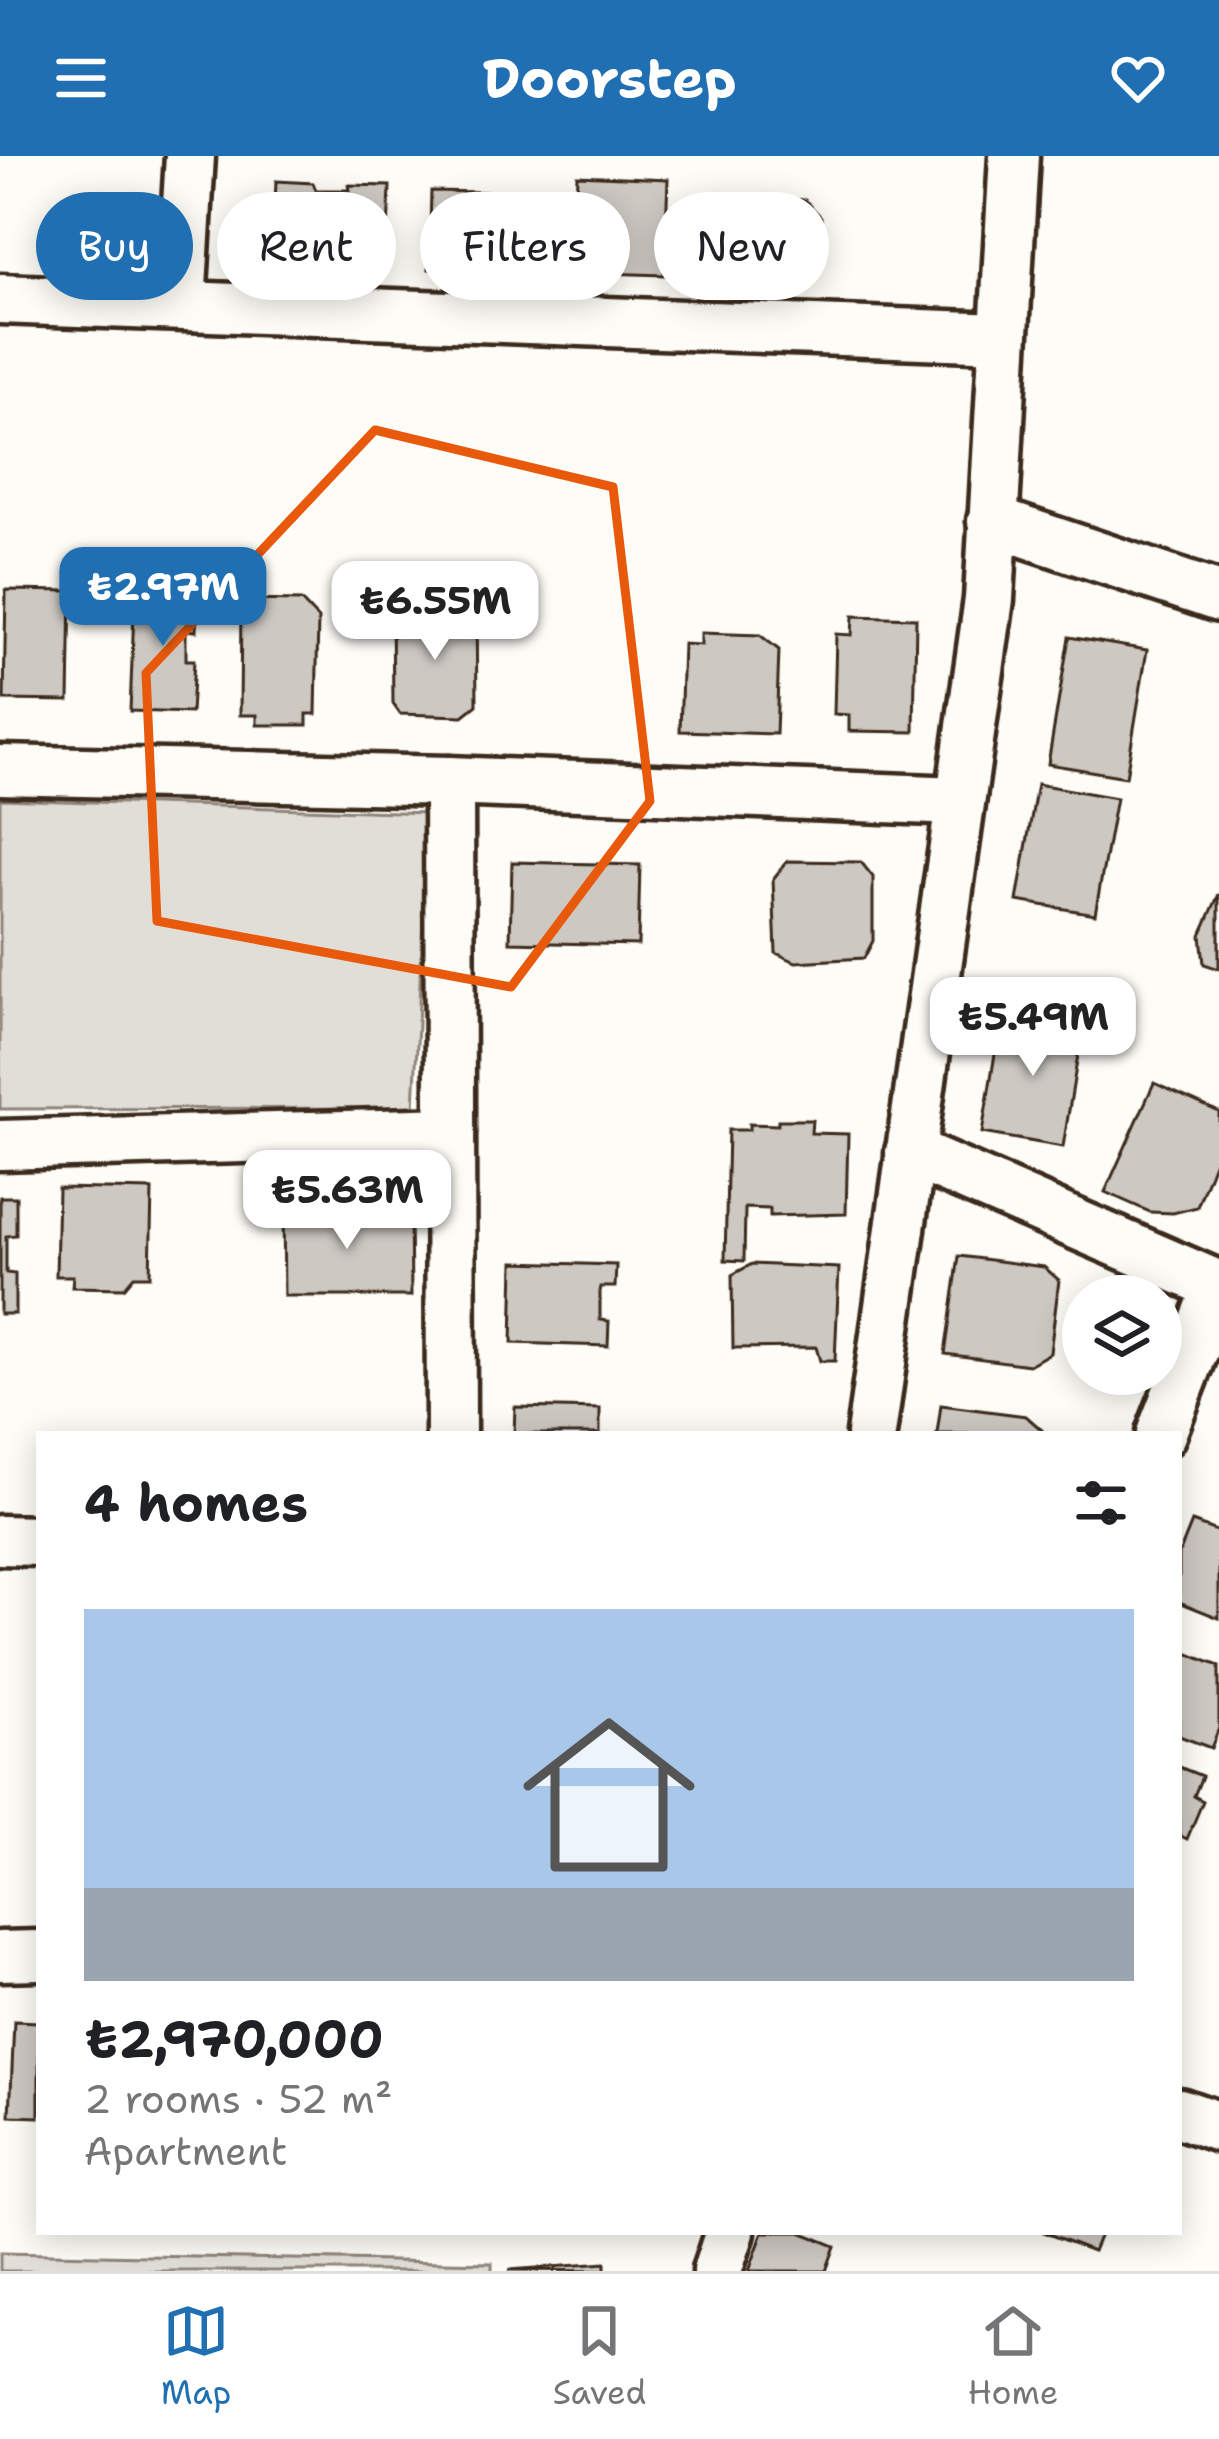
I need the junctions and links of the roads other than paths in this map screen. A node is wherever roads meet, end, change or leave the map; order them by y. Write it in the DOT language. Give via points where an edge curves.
graph roads {
  1 [pos="190,156"];
  2 [pos="1014,156"];
  3 [pos="0,299"];
  4 [pos="181,304"];
  5 [pos="1001,337"];
  6 [pos="992,521"];
  7 [pos="1219,597"];
  8 [pos="0,770"];
  9 [pos="449,781"];
  10 [pos="960,801"];
  11 [pos="450,1132"];
  12 [pos="0,1145"];
  13 [pos="910,1152"];
  14 [pos="1219,1286"];
  15 [pos="451,1431"];
  16 [pos="871,1431"];
  17 [pos="1162,1431"];
  18 [pos="0,1540"];
  19 [pos="36,1541"];
  20 [pos="36,1955"];
  21 [pos="0,1956"];
  22 [pos="1182,2114"];
  23 [pos="1219,2127"];
  24 [pos="729,2235"];
  25 [pos="717,2271"];
  1 -- 4 [label="street"];
  2 -- 5 [label="street"];
  3 -- 4 [label="street"];
  4 -- 5 [label="street"];
  5 -- 6 [label="street"];
  6 -- 7 [label="street"];
  6 -- 10 [label="street"];
  8 -- 9 [label="street"];
  9 -- 10 [label="street"];
  9 -- 11 [label="street"];
  10 -- 13 [label="street"];
  11 -- 12 [label="street"];
  11 -- 15 [label="street"];
  13 -- 14 [label="street"];
  13 -- 16 [label="street"];
  14 -- 17 [label="street"];
  18 -- 19 [label="street"];
  20 -- 21 [label="street"];
  22 -- 23 [label="street"];
  24 -- 25 [label="street"];
}
